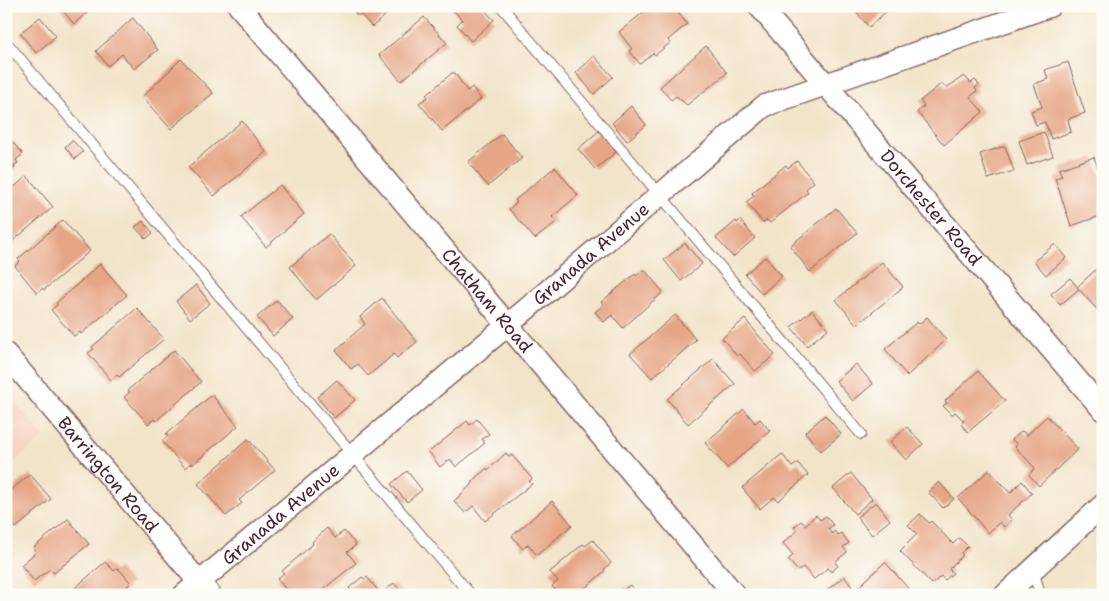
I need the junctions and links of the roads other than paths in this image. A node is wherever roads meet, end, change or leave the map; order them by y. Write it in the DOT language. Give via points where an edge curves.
graph roads {
  1 [pos="239,6"];
  2 [pos="501,6"];
  3 [pos="759,6"];
  4 [pos="1050,6"];
  5 [pos="6,42"];
  6 [pos="825,86"];
  7 [pos="660,196"];
  8 [pos="509,324"];
  9 [pos="6,354"];
  10 [pos="1103,410"];
  11 [pos="861,434"];
  12 [pos="352,453"];
  13 [pos="1103,505"];
  14 [pos="1033,569"];
  15 [pos="197,590"];
  16 [pos="471,595"];
  17 [pos="735,595"];
  18 [pos="1005,595"];
  19 [pos="1040,595"];
  1 -- 8 [label="street, Chatham Road"];
  2 -- 7 [label="lane"];
  3 -- 6 [label="street, Dorchester Road"];
  4 -- 6 [label="street, Granada Avenue"];
  5 -- 12 [label="lane"];
  6 -- 7 [label="street, Granada Avenue" via="764,106"];
  6 -- 10 [label="street, Dorchester Road"];
  7 -- 8 [label="street, Granada Avenue"];
  7 -- 11 [label="lane"];
  8 -- 12 [label="street, Granada Avenue"];
  8 -- 17 [label="street, Chatham Road"];
  9 -- 15 [label="street, Barrington Road"];
  12 -- 15 [label="street, Granada Avenue"];
  12 -- 16 [label="lane"];
  13 -- 14 [label="street"];
  14 -- 18 [label="street"];
  14 -- 19 [label="lane"];
}
